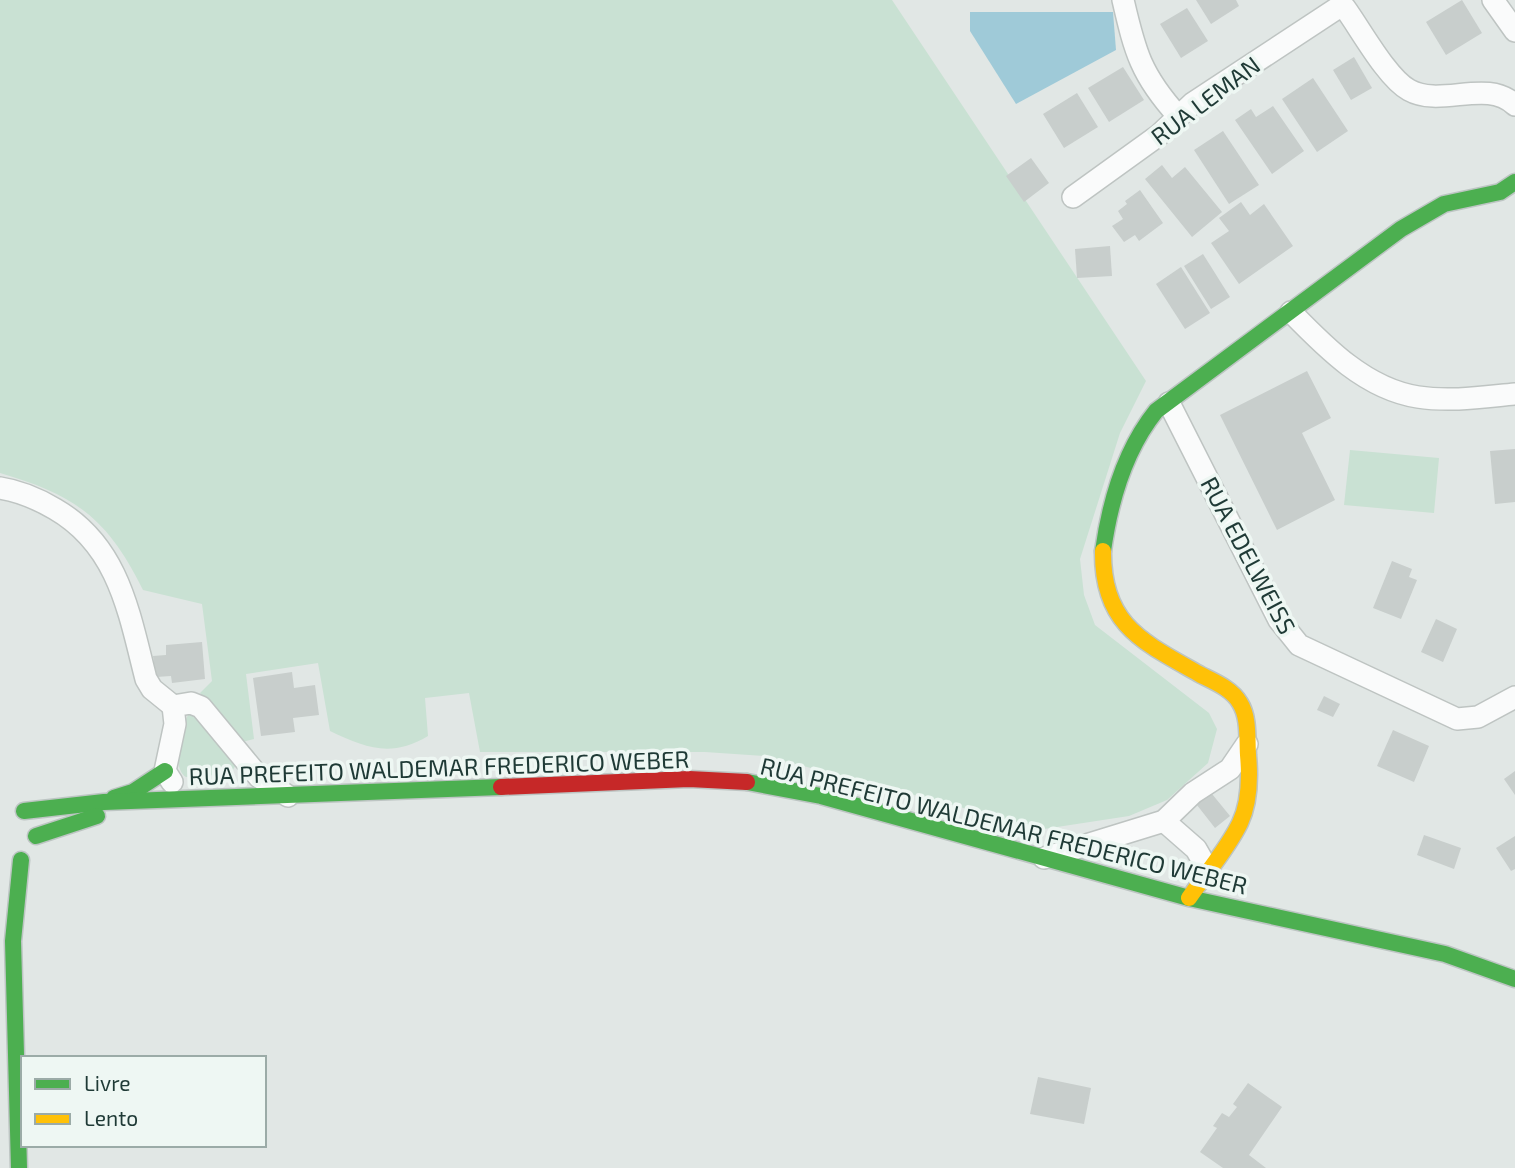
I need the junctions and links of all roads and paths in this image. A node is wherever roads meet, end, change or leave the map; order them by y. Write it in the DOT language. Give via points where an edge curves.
graph roads {
  1 [pos="1123,0"];
  2 [pos="1493,0"];
  3 [pos="1515,31"];
  4 [pos="1515,105"];
  5 [pos="1178,116"];
  6 [pos="1515,182"];
  7 [pos="1073,197"];
  8 [pos="1291,312"];
  9 [pos="1515,394"];
  10 [pos="1168,403"];
  11 [pos="0,488"];
  12 [pos="1515,697"];
  13 [pos="173,706"];
  14 [pos="1247,744"];
  15 [pos="165,771"];
  16 [pos="290,797"];
  17 [pos="201,800"];
  18 [pos="104,802"];
  19 [pos="138,803"];
  20 [pos="6,806"];
  21 [pos="24,811"];
  22 [pos="1164,821"];
  23 [pos="36,836"];
  24 [pos="1042,859"];
  25 [pos="21,860"];
  26 [pos="3,862"];
  27 [pos="1208,870"];
  28 [pos="0,886"];
  29 [pos="1189,898"];
  30 [pos="13,942"];
  31 [pos="1515,979"];
  32 [pos="19,1168"];
  1 -- 5 [label="street" via="1145,73"];
  2 -- 3 [label="street"];
  4 -- 5 [label="street, RUA LEMAN" via="1493,94 1430,95 1407,89 1345,8 1339,7"];
  5 -- 7 [label="street, RUA LEMAN"];
  6 -- 8 [label="main road" via="1500,192 1462,199 1425,214"];
  8 -- 9 [label="street" via="1334,356 1398,391 1461,399"];
  8 -- 10 [label="main road"];
  10 -- 12 [label="street, RUA EDELWEISS" via="1279,620 1299,645 1457,719 1478,717"];
  10 -- 14 [label="main road" via="1141,429 1129,451 1104,537 1104,586 1111,609 1125,626 1229,691 1240,704"];
  11 -- 13 [label="street" via="37,498 73,519 95,540 126,599 146,679"];
  13 -- 15 [label="street" via="175,724"];
  13 -- 16 [label="street" via="201,707 258,777"];
  14 -- 22 [label="street" via="1230,769 1193,793"];
  14 -- 27 [label="main road" via="1250,779 1244,816"];
  15 -- 17 [label="street" via="173,783"];
  15 -- 18 [label="main road" via="133,792"];
  16 -- 17 [label="main road, RUA PREFEITO WALDEMAR FREDERICO WEBER"];
  16 -- 24 [label="main road, RUA PREFEITO WALDEMAR FREDERICO WEBER" via="734,780 821,796"];
  17 -- 19 [label="main road, RUA PREFEITO WALDEMAR FREDERICO WEBER"];
  18 -- 19 [label="main road, RUA PREFEITO WALDEMAR FREDERICO WEBER"];
  18 -- 21 [label="main road, RUA PREFEITO WALDEMAR FREDERICO WEBER"];
  19 -- 23 [label="main road, RUA PREFEITO WALDEMAR FREDERICO WEBER"];
  20 -- 21 [label="main road"];
  21 -- 23 [label="main road" via="32,818"];
  22 -- 24 [label="street"];
  22 -- 27 [label="street" via="1196,849"];
  23 -- 25 [label="main road" via="34,846"];
  24 -- 29 [label="main road, RUA PREFEITO WALDEMAR FREDERICO WEBER"];
  25 -- 26 [label="main road"];
  25 -- 30 [label="main road"];
  27 -- 29 [label="main road"];
  28 -- 30 [label="main road"];
  29 -- 31 [label="main road, RUA PREFEITO WALDEMAR FREDERICO WEBER" via="1446,954"];
  30 -- 32 [label="main road"];
}
